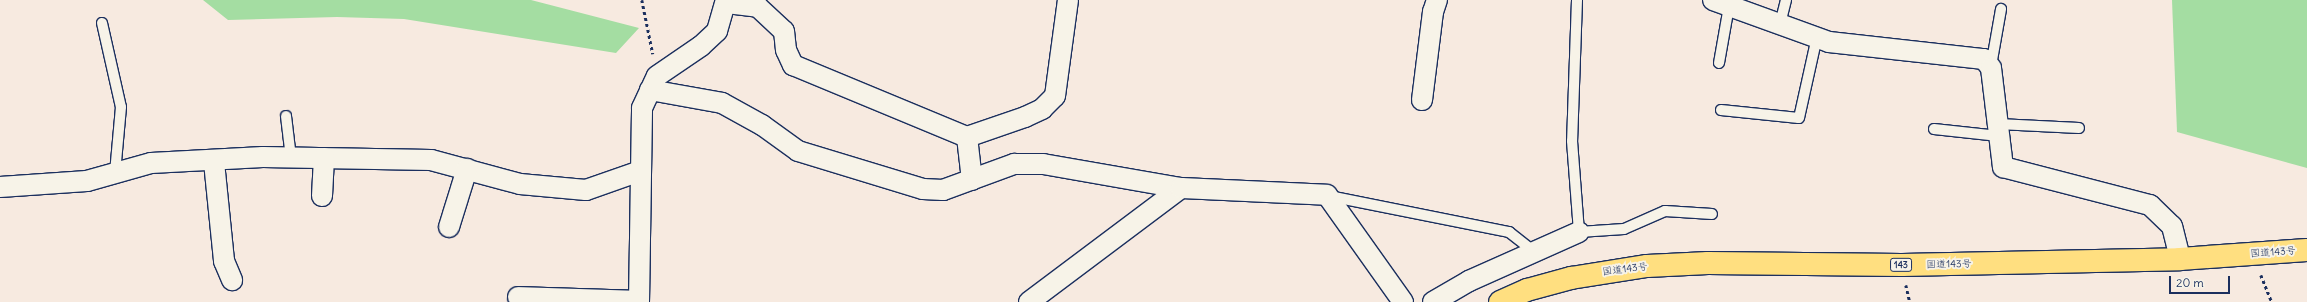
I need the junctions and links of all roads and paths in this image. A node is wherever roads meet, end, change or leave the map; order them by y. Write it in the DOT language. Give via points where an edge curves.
graph roads {
  1 [pos="642,0"];
  2 [pos="1068,0"];
  3 [pos="1437,0"];
  4 [pos="1577,0"];
  5 [pos="1786,0"];
  6 [pos="726,1"];
  7 [pos="1721,3"];
  8 [pos="2001,9"];
  9 [pos="102,23"];
  10 [pos="1780,24"];
  11 [pos="1817,37"];
  12 [pos="1719,63"];
  13 [pos="1991,68"];
  14 [pos="654,83"];
  15 [pos="1422,100"];
  16 [pos="1721,110"];
  17 [pos="286,116"];
  18 [pos="2079,128"];
  19 [pos="1934,129"];
  20 [pos="1999,130"];
  21 [pos="967,137"];
  22 [pos="291,158"];
  23 [pos="324,158"];
  24 [pos="214,162"];
  25 [pos="467,169"];
  26 [pos="640,171"];
  27 [pos="115,173"];
  28 [pos="972,180"];
  29 [pos="0,188"];
  30 [pos="1182,188"];
  31 [pos="1327,195"];
  32 [pos="322,196"];
  33 [pos="1712,214"];
  34 [pos="449,227"];
  35 [pos="1579,232"];
  36 [pos="2307,250"];
  37 [pos="1535,252"];
  38 [pos="2253,254"];
  39 [pos="2180,259"];
  40 [pos="232,280"];
  41 [pos="518,297"];
  42 [pos="639,301"];
  43 [pos="1029,302"];
  44 [pos="1403,302"];
  45 [pos="1433,302"];
  46 [pos="1500,302"];
  47 [pos="2272,302"];
  1 -- 14 [label="path"];
  2 -- 21 [label="street" via="1055,96 1042,109 1025,118"];
  3 -- 15 [label="street" via="1433,12"];
  4 -- 35 [label="lane" via="1572,141"];
  5 -- 10 [label="lane"];
  6 -- 14 [label="street" via="717,31"];
  6 -- 21 [label="street" via="758,7 784,31 786,50 793,66"];
  7 -- 10 [label="street"];
  7 -- 12 [label="lane"];
  8 -- 13 [label="lane"];
  9 -- 27 [label="lane" via="121,108"];
  10 -- 11 [label="street"];
  11 -- 13 [label="street" via="1829,42 1984,59"];
  11 -- 16 [label="lane" via="1799,118"];
  13 -- 20 [label="street"];
  14 -- 26 [label="street" via="642,108"];
  14 -- 28 [label="street" via="722,103 762,125 798,151 923,189 943,190"];
  17 -- 22 [label="lane"];
  18 -- 20 [label="lane"];
  19 -- 20 [label="lane"];
  20 -- 39 [label="street" via="2003,167 2150,205 2172,226"];
  21 -- 28 [label="street"];
  22 -- 23 [label="street"];
  22 -- 24 [label="street"];
  23 -- 25 [label="street" via="431,160"];
  23 -- 32 [label="street"];
  24 -- 27 [label="street" via="151,163"];
  24 -- 40 [label="street" via="224,261"];
  25 -- 26 [label="street" via="520,184 586,190"];
  25 -- 34 [label="street"];
  26 -- 42 [label="street"];
  27 -- 29 [label="street" via="87,180"];
  28 -- 30 [label="street" via="1014,164 1043,164"];
  30 -- 31 [label="street"];
  30 -- 43 [label="street"];
  31 -- 37 [label="lane" via="1509,232"];
  31 -- 44 [label="street"];
  33 -- 35 [label="lane" via="1665,211 1624,229"];
  35 -- 37 [label="street"];
  36 -- 38 [label="highway, 国道143号 / 143"];
  37 -- 45 [label="street" via="1469,281"];
  38 -- 39 [label="highway, 国道143号 / 143"];
  38 -- 47 [label="path"];
  39 -- 46 [label="highway, 国道143号 / 143" via="1902,265 1708,263 1647,266 1571,278 1527,290"];
  41 -- 42 [label="street"];
}
